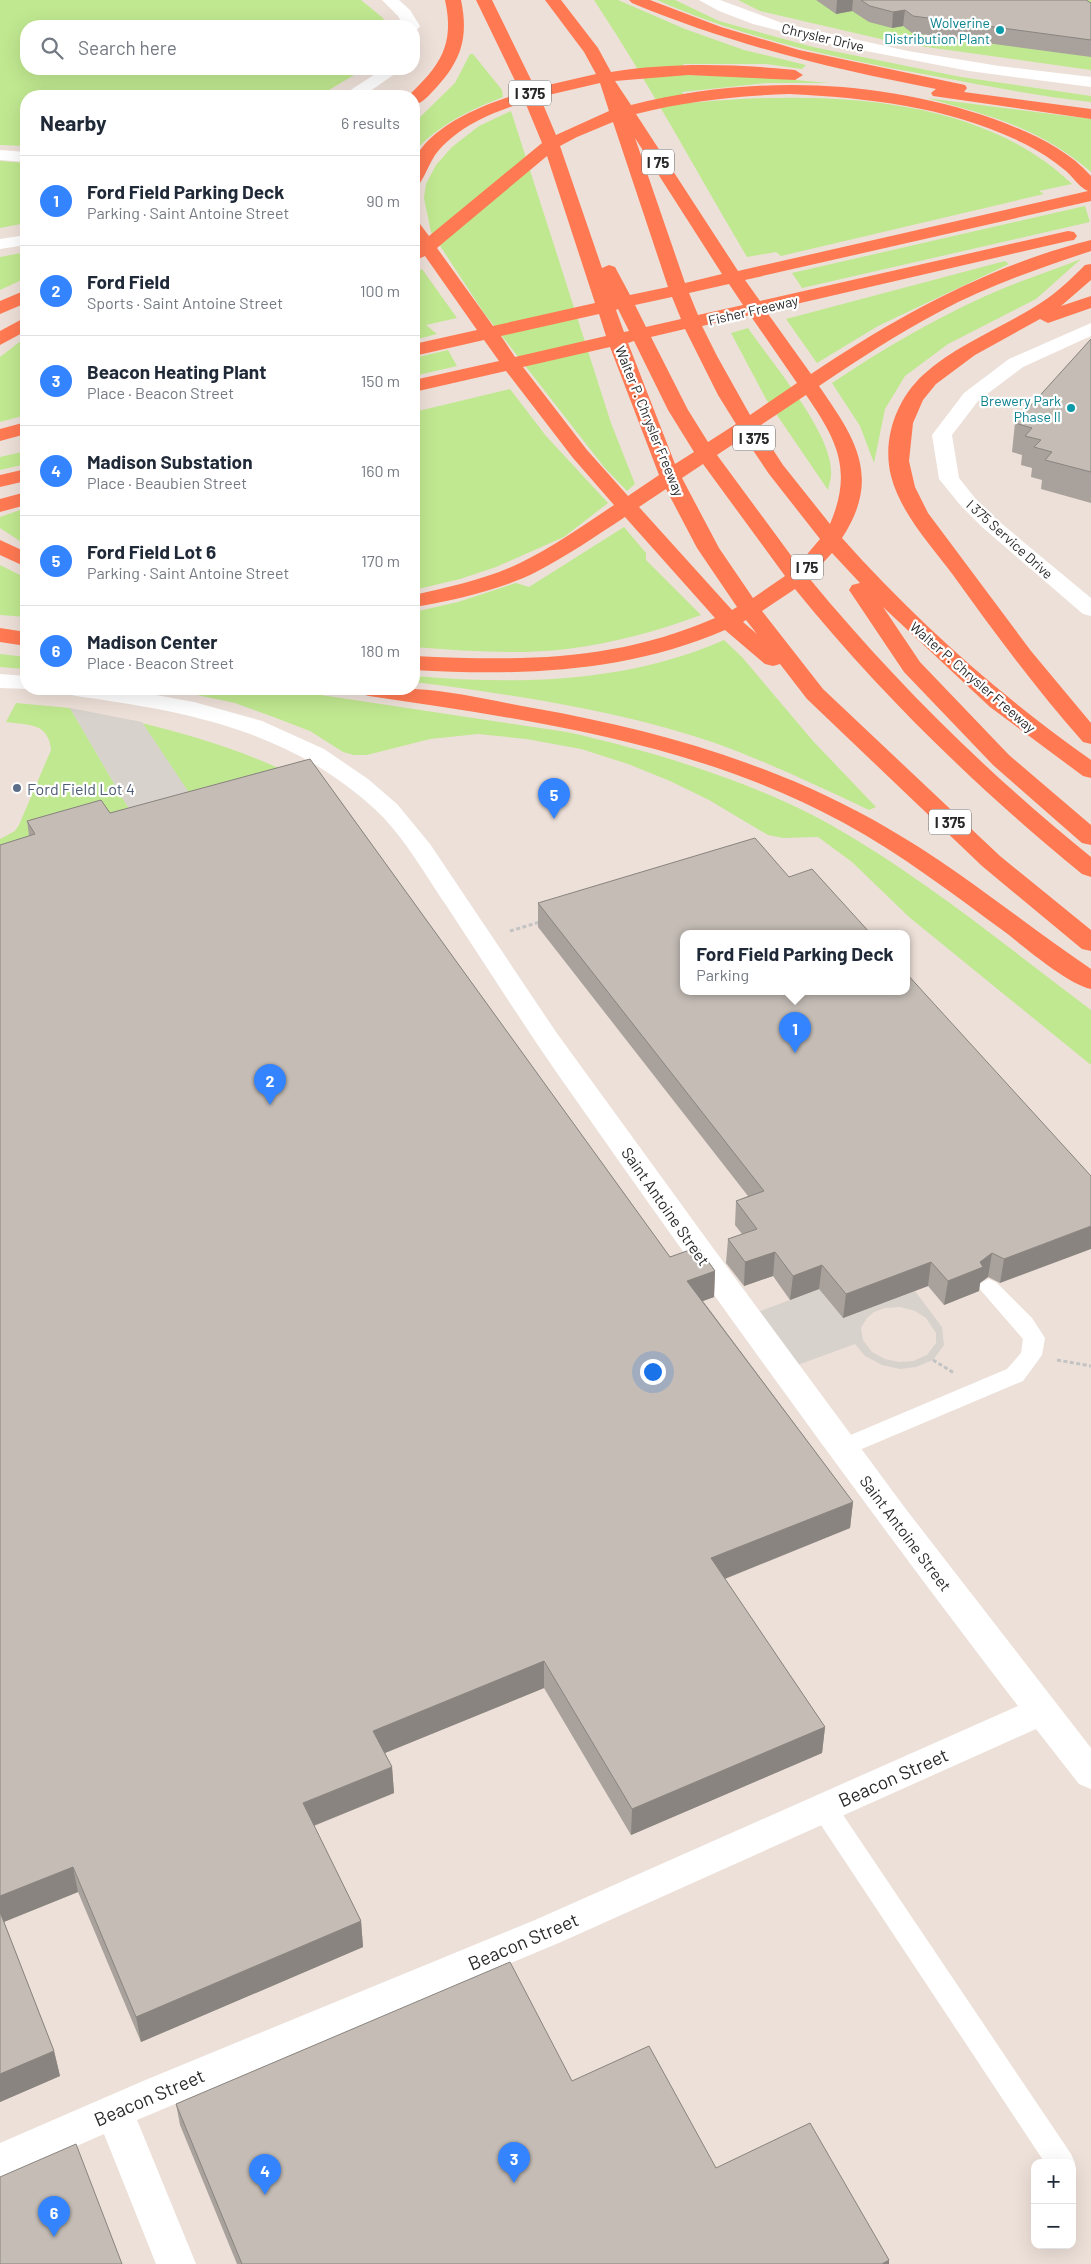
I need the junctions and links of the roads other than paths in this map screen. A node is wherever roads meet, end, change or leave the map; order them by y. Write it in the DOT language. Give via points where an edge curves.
graph roads {
  1 [pos="390,0"];
  2 [pos="453,0"];
  3 [pos="484,0"];
  4 [pos="553,0"];
  5 [pos="637,0"];
  6 [pos="707,0"];
  7 [pos="408,20"];
  8 [pos="385,75"];
  9 [pos="1091,82"];
  10 [pos="609,84"];
  11 [pos="361,90"];
  12 [pos="420,94"];
  13 [pos="1091,110"];
  14 [pos="1091,114"];
  15 [pos="0,155"];
  16 [pos="20,156"];
  17 [pos="420,165"];
  18 [pos="1091,187"];
  19 [pos="566,189"];
  20 [pos="1091,196"];
  21 [pos="1091,231"];
  22 [pos="420,236"];
  23 [pos="20,241"];
  24 [pos="0,244"];
  25 [pos="1091,245"];
  26 [pos="420,252"];
  27 [pos="1091,270"];
  28 [pos="20,299"];
  29 [pos="1091,302"];
  30 [pos="0,308"];
  31 [pos="20,327"];
  32 [pos="1091,328"];
  33 [pos="1004,332"];
  34 [pos="0,339"];
  35 [pos="420,349"];
  36 [pos="468,380"];
  37 [pos="420,385"];
  38 [pos="420,399"];
  39 [pos="20,430"];
  40 [pos="0,435"];
  41 [pos="20,442"];
  42 [pos="0,447"];
  43 [pos="20,476"];
  44 [pos="0,481"];
  45 [pos="20,500"];
  46 [pos="802,505"];
  47 [pos="0,506"];
  48 [pos="0,546"];
  49 [pos="20,558"];
  50 [pos="420,600"];
  51 [pos="1091,609"];
  52 [pos="0,634"];
  53 [pos="20,636"];
  54 [pos="420,663"];
  55 [pos="0,681"];
  56 [pos="20,683"];
  57 [pos="815,694"];
  58 [pos="113,695"];
  59 [pos="411,695"];
  60 [pos="1091,737"];
  61 [pos="1091,771"];
  62 [pos="1091,838"];
  63 [pos="1091,869"];
  64 [pos="1091,943"];
  65 [pos="1091,981"];
  66 [pos="989,1288"];
  67 [pos="842,1448"];
  68 [pos="1041,1711"];
  69 [pos="1091,1774"];
  70 [pos="824,1808"];
  71 [pos="114,2111"];
  72 [pos="1058,2159"];
  73 [pos="0,2162"];
  74 [pos="176,2264"];
  1 -- 7 [label="street"];
  2 -- 12 [label="highway" via="458,29 454,47 445,67"];
  3 -- 19 [label="highway, Walter P. Chrysler Freeway / I 375" via="540,115"];
  4 -- 10 [label="highway, Walter P. Chrysler Freeway / I 75" via="592,51"];
  5 -- 13 [label="highway" via="715,32 816,61"];
  6 -- 9 [label="street, Chrysler Drive" via="761,22 877,50"];
  8 -- 11 [label="street"];
  10 -- 46 [label="highway, Walter P. Chrysler Freeway / I 375" via="669,264 706,354 756,442"];
  10 -- 54 [label="highway, I 75" via="707,240 836,426 850,456 853,483 844,519 822,554 781,590 748,611 669,642 574,662 509,667"];
  14 -- 17 [label="highway" via="779,73 670,71 579,81 492,108 438,139"];
  15 -- 16 [label="street"];
  18 -- 26 [label="highway" via="1076,171 1031,140 996,125 936,107 886,97 824,91 768,90 695,96 629,110 569,134 532,160"];
  19 -- 57 [label="highway, Walter P. Chrysler Freeway / I 375" via="629,375 670,476 708,548 744,602"];
  19 -- 63 [label="highway" via="663,380 704,452 783,558 870,666 916,714 1009,802"];
  20 -- 35 [label="highway"];
  21 -- 36 [label="highway, Fisher Freeway"];
  22 -- 57 [label="highway" via="580,454 734,626"];
  23 -- 24 [label="street"];
  25 -- 50 [label="highway" via="1023,268 934,307 873,341 579,538 527,568 458,592"];
  27 -- 33 [label="highway" via="1073,288"];
  28 -- 30 [label="highway"];
  29 -- 33 [label="highway"];
  31 -- 34 [label="highway"];
  32 -- 51 [label="street, I 375 Service Drive" via="1016,363 971,397 942,435 949,479 968,502 989,524"];
  33 -- 60 [label="highway" via="960,356 928,381 918,394 909,407 899,436 901,476 917,511 1018,651"];
  36 -- 37 [label="highway"];
  36 -- 38 [label="highway"];
  39 -- 40 [label="highway"];
  41 -- 42 [label="highway"];
  43 -- 44 [label="highway"];
  45 -- 47 [label="highway"];
  46 -- 61 [label="highway, Walter P. Chrysler Freeway / I 375" via="882,595 947,658 1024,723"];
  46 -- 62 [label="highway" via="912,668 1001,760"];
  48 -- 49 [label="highway"];
  52 -- 53 [label="highway"];
  55 -- 56 [label="street"];
  57 -- 64 [label="highway, Walter P. Chrysler Freeway / I 375" via="991,861"];
  58 -- 67 [label="street, Saint Antoine Street" via="210,714 305,748 380,800 406,829 559,1056"];
  59 -- 65 [label="highway" via="515,710 616,730 700,752 794,789 851,817 926,862"];
  66 -- 67 [label="lane" via="1034,1338 1030,1355 1015,1375"];
  67 -- 68 [label="street, Saint Antoine Street"];
  68 -- 69 [label="street, Saint Antoine Street"];
  68 -- 70 [label="street, Beacon Street"];
  70 -- 71 [label="street, Beacon Street" via="548,1931"];
  70 -- 72 [label="lane"];
  71 -- 73 [label="street, Beacon Street"];
  71 -- 74 [label="street"];
}
